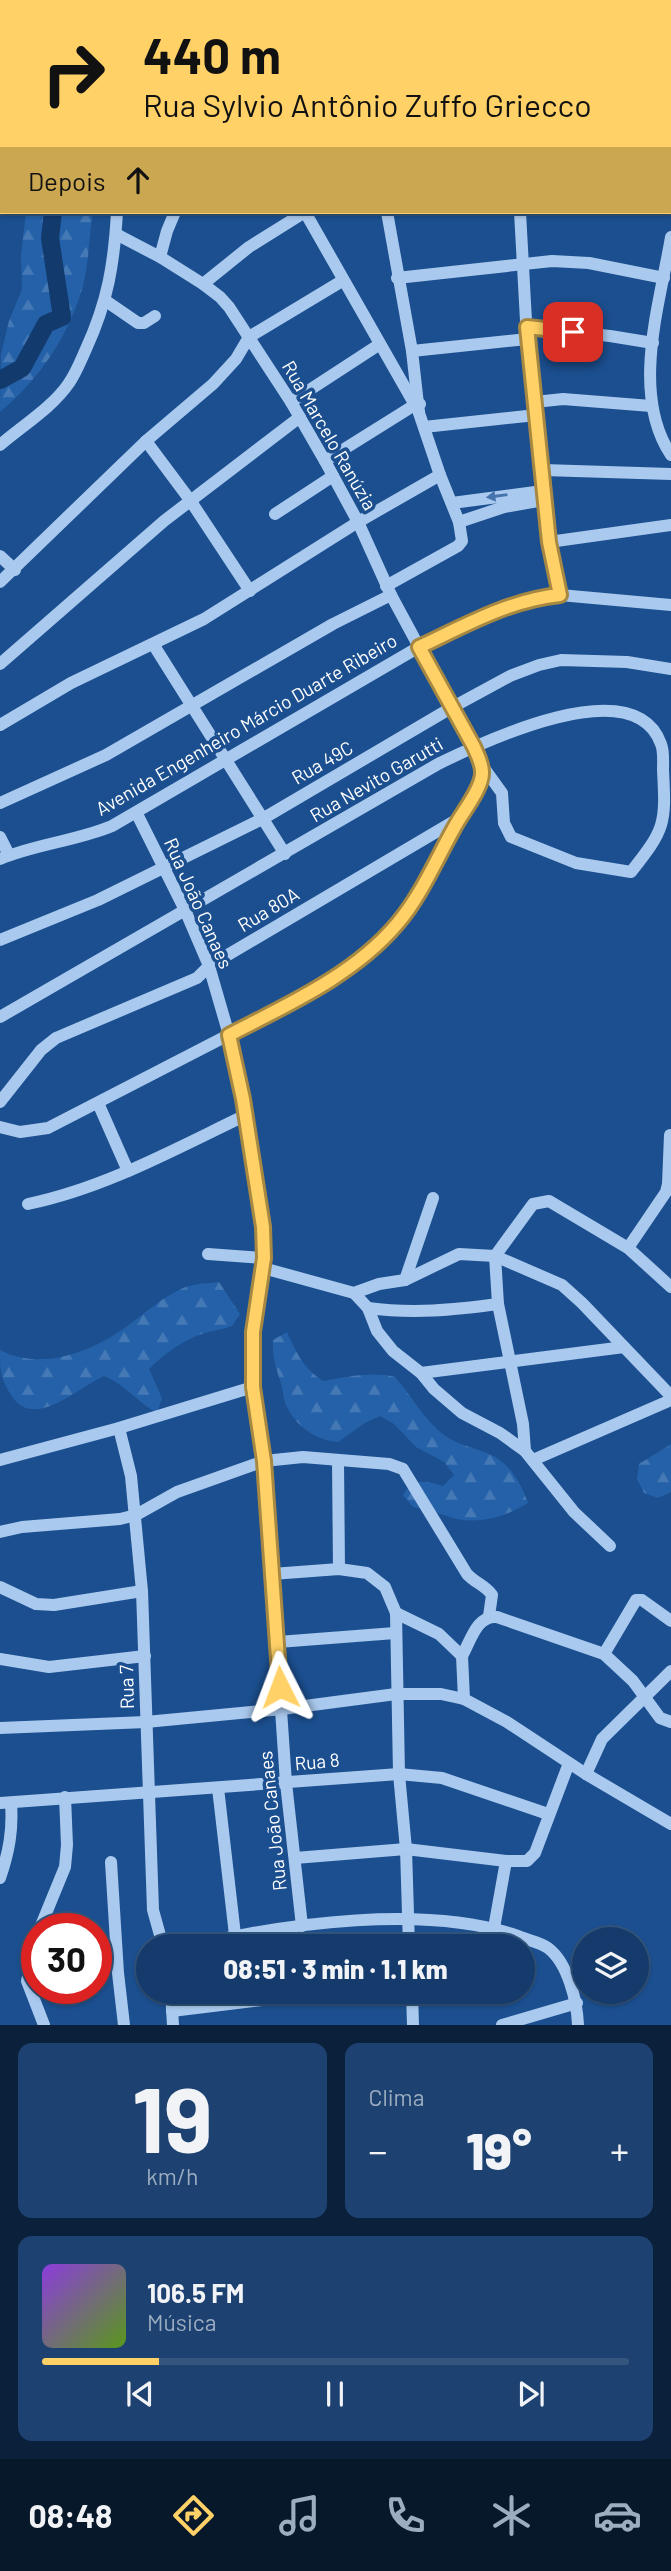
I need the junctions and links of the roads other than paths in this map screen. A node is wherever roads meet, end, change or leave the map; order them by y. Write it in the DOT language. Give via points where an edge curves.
graph roads {
  1 [pos="117,214"];
  2 [pos="174,214"];
  3 [pos="302,214"];
  4 [pos="306,214"];
  5 [pos="387,214"];
  6 [pos="520,214"];
  7 [pos="116,234"];
  8 [pos="671,237"];
  9 [pos="160,257"];
  10 [pos="522,265"];
  11 [pos="397,278"];
  12 [pos="664,278"];
  13 [pos="342,281"];
  14 [pos="203,284"];
  15 [pos="106,301"];
  16 [pos="155,316"];
  17 [pos="527,333"];
  18 [pos="250,337"];
  19 [pos="653,343"];
  20 [pos="380,344"];
  21 [pos="412,351"];
  22 [pos="414,367"];
  23 [pos="396,374"];
  24 [pos="291,402"];
  25 [pos="535,402"];
  26 [pos="651,406"];
  27 [pos="417,407"];
  28 [pos="536,415"];
  29 [pos="300,417"];
  30 [pos="424,428"];
  31 [pos="146,441"];
  32 [pos="0,444"];
  33 [pos="671,455"];
  34 [pos="326,461"];
  35 [pos="543,470"];
  36 [pos="671,474"];
  37 [pos="440,475"];
  38 [pos="333,476"];
  39 [pos="544,496"];
  40 [pos="190,500"];
  41 [pos="452,503"];
  42 [pos="275,514"];
  43 [pos="358,522"];
  44 [pos="459,522"];
  45 [pos="671,525"];
  46 [pos="549,542"];
  47 [pos="0,556"];
  48 [pos="15,570"];
  49 [pos="0,582"];
  50 [pos="388,590"];
  51 [pos="250,591"];
  52 [pos="560,595"];
  53 [pos="671,605"];
  54 [pos="153,644"];
  55 [pos="419,647"];
  56 [pos="0,664"];
  57 [pos="671,670"];
  58 [pos="191,705"];
  59 [pos="451,708"];
  60 [pos="0,725"];
  61 [pos="474,747"];
  62 [pos="225,760"];
  63 [pos="481,764"];
  64 [pos="0,803"];
  65 [pos="137,814"];
  66 [pos="264,818"];
  67 [pos="459,819"];
  68 [pos="0,837"];
  69 [pos="285,854"];
  70 [pos="4,857"];
  71 [pos="164,869"];
  72 [pos="185,910"];
  73 [pos="0,940"];
  74 [pos="209,966"];
  75 [pos="0,1017"];
  76 [pos="229,1035"];
  77 [pos="0,1102"];
  78 [pos="98,1103"];
  79 [pos="246,1115"];
  80 [pos="0,1127"];
  81 [pos="670,1135"];
  82 [pos="128,1171"];
  83 [pos="433,1198"];
  84 [pos="28,1204"];
  85 [pos="628,1248"];
  86 [pos="208,1254"];
  87 [pos="495,1256"];
  88 [pos="263,1263"];
  89 [pos="405,1280"];
  90 [pos="671,1287"];
  91 [pos="354,1293"];
  92 [pos="498,1304"];
  93 [pos="368,1308"];
  94 [pos="624,1348"];
  95 [pos="510,1362"];
  96 [pos="421,1373"];
  97 [pos="253,1387"];
  98 [pos="671,1398"];
  99 [pos="119,1428"];
  100 [pos="529,1455"];
  101 [pos="0,1460"];
  102 [pos="264,1461"];
  103 [pos="338,1461"];
  104 [pos="136,1515"];
  105 [pos="0,1532"];
  106 [pos="610,1546"];
  107 [pos="339,1569"];
  108 [pos="272,1574"];
  109 [pos="0,1587"];
  110 [pos="142,1591"];
  111 [pos="396,1613"];
  112 [pos="489,1616"];
  113 [pos="671,1621"];
  114 [pos="395,1633"];
  115 [pos="278,1642"];
  116 [pos="604,1654"];
  117 [pos="145,1656"];
  118 [pos="462,1656"];
  119 [pos="0,1659"];
  120 [pos="671,1671"];
  121 [pos="396,1694"];
  122 [pos="643,1696"];
  123 [pos="464,1699"];
  124 [pos="282,1709"];
  125 [pos="146,1722"];
  126 [pos="671,1722"];
  127 [pos="0,1728"];
  128 [pos="569,1763"];
  129 [pos="399,1774"];
  130 [pos="586,1774"];
  131 [pos="286,1783"];
  132 [pos="218,1788"];
  133 [pos="148,1793"];
  134 [pos="65,1797"];
  135 [pos="6,1802"];
  136 [pos="548,1814"];
  137 [pos="669,1820"];
  138 [pos="406,1849"];
  139 [pos="295,1858"];
  140 [pos="506,1861"];
  141 [pos="111,1862"];
  142 [pos="0,1878"];
  143 [pos="46,1913"];
  144 [pos="407,1919"];
  145 [pos="302,1926"];
  146 [pos="494,1928"];
  147 [pos="160,1934"];
  148 [pos="235,1934"];
  149 [pos="242,1934"];
  150 [pos="408,1934"];
  151 [pos="572,1990"];
  152 [pos="35,2004"];
  153 [pos="253,2004"];
  154 [pos="412,2004"];
  155 [pos="574,2004"];
  156 [pos="577,2004"];
  157 [pos="171,2021"];
  158 [pos="44,2025"];
  159 [pos="124,2025"];
  160 [pos="413,2025"];
  161 [pos="502,2025"];
  162 [pos="578,2025"];
  1 -- 7 [label="street"];
  2 -- 9 [label="street"];
  3 -- 14 [label="street" via="249,247"];
  4 -- 13 [label="street"];
  5 -- 11 [label="street"];
  6 -- 10 [label="street"];
  7 -- 9 [label="street, Rua Marcelo Ranúzia"];
  7 -- 15 [label="street"];
  8 -- 12 [label="street"];
  9 -- 14 [label="street, Rua Marcelo Ranúzia"];
  10 -- 11 [label="street"];
  10 -- 12 [label="street" via="537,261 589,263"];
  10 -- 17 [label="street"];
  11 -- 21 [label="street"];
  12 -- 19 [label="street"];
  13 -- 18 [label="street"];
  13 -- 20 [label="street"];
  14 -- 18 [label="street, Rua Marcelo Ranúzia" via="220,297"];
  15 -- 16 [label="street" via="138,323"];
  15 -- 32 [label="street" via="69,383"];
  17 -- 19 [label="street" via="610,336"];
  17 -- 21 [label="street"];
  17 -- 25 [label="street"];
  18 -- 24 [label="street, Rua Marcelo Ranúzia"];
  18 -- 31 [label="street" via="213,384"];
  19 -- 26 [label="street"];
  20 -- 23 [label="street"];
  20 -- 24 [label="street"];
  21 -- 22 [label="street"];
  22 -- 23 [label="street"];
  22 -- 27 [label="street"];
  23 -- 27 [label="street"];
  24 -- 29 [label="street, Rua Marcelo Ranúzia"];
  25 -- 26 [label="street" via="564,399"];
  25 -- 28 [label="street"];
  26 -- 33 [label="street" via="657,430"];
  27 -- 30 [label="street"];
  27 -- 34 [label="street"];
  28 -- 30 [label="street"];
  28 -- 35 [label="street"];
  29 -- 34 [label="street, Rua Marcelo Ranúzia"];
  29 -- 40 [label="street"];
  30 -- 37 [label="street"];
  31 -- 40 [label="street"];
  31 -- 48 [label="street"];
  34 -- 38 [label="street, Rua Marcelo Ranúzia"];
  35 -- 36 [label="street"];
  35 -- 39 [label="street"];
  37 -- 41 [label="street"];
  37 -- 43 [label="street"];
  38 -- 42 [label="street"];
  38 -- 43 [label="street, Rua Marcelo Ranúzia"];
  39 -- 41 [label="street, one-way"];
  39 -- 44 [label="street"];
  39 -- 46 [label="street"];
  40 -- 51 [label="street"];
  40 -- 56 [label="street"];
  41 -- 44 [label="street"];
  43 -- 50 [label="street, Rua Marcelo Ranúzia"];
  43 -- 51 [label="street"];
  44 -- 50 [label="street" via="462,541"];
  45 -- 46 [label="street"];
  46 -- 52 [label="street"];
  47 -- 48 [label="street"];
  48 -- 49 [label="street"];
  50 -- 55 [label="street, Rua Marcelo Ranúzia"];
  50 -- 58 [label="street"];
  51 -- 54 [label="street"];
  52 -- 53 [label="street, Avenida Engenheiro Márcio Duarte Ribeiro"];
  52 -- 55 [label="street, Avenida Engenheiro Márcio Duarte Ribeiro" via="513,605"];
  54 -- 58 [label="street"];
  54 -- 60 [label="street" via="71,683"];
  55 -- 59 [label="street, Rua Marcelo Ranúzia"];
  55 -- 62 [label="street, Avenida Engenheiro Márcio Duarte Ribeiro"];
  57 -- 59 [label="street, Rua 49C" via="627,662 561,660 510,676"];
  58 -- 62 [label="street"];
  58 -- 64 [label="street" via="106,755"];
  59 -- 61 [label="street, Rua Marcelo Ranúzia"];
  59 -- 66 [label="street, Rua 49C"];
  61 -- 63 [label="street"];
  61 -- 63 [label="street, Rua Nevito Garutti" via="562,716 594,711 632,714 644,720 662,745 665,808 661,832 631,872 576,863 507,832 502,793"];
  61 -- 69 [label="street, Rua Nevito Garutti"];
  62 -- 65 [label="street, Avenida Engenheiro Márcio Duarte Ribeiro"];
  62 -- 66 [label="street"];
  63 -- 67 [label="street" via="482,777"];
  65 -- 70 [label="street, Avenida Engenheiro Márcio Duarte Ribeiro" via="89,835"];
  65 -- 71 [label="street, Rua João Canaes"];
  66 -- 69 [label="street"];
  66 -- 71 [label="street, Rua 49C"];
  67 -- 74 [label="street, Rua 80A"];
  67 -- 76 [label="street" via="419,893 381,942 323,983"];
  68 -- 70 [label="street"];
  69 -- 72 [label="street, Rua Nevito Garutti"];
  71 -- 72 [label="street, Rua João Canaes"];
  71 -- 73 [label="street, Rua 49C"];
  72 -- 74 [label="street, Rua João Canaes"];
  72 -- 75 [label="street, Rua Nevito Garutti"];
  74 -- 76 [label="street, Rua João Canaes"];
  74 -- 77 [label="street, Rua 80A" via="180,986 56,1038"];
  76 -- 78 [label="street"];
  76 -- 79 [label="street, Rua João Canaes"];
  78 -- 80 [label="street" via="48,1128 20,1132"];
  78 -- 82 [label="street"];
  79 -- 82 [label="street"];
  79 -- 88 [label="street, Rua João Canaes" via="263,1227"];
  81 -- 85 [label="street" via="666,1192"];
  82 -- 84 [label="street"];
  83 -- 89 [label="street"];
  85 -- 87 [label="street" via="544,1200 533,1204"];
  85 -- 90 [label="street"];
  86 -- 88 [label="street"];
  87 -- 89 [label="street" via="458,1254"];
  87 -- 92 [label="street"];
  87 -- 94 [label="street" via="562,1285"];
  88 -- 91 [label="street"];
  88 -- 97 [label="street, Rua João Canaes" via="253,1332"];
  89 -- 91 [label="street"];
  91 -- 93 [label="street"];
  92 -- 93 [label="street" via="418,1313"];
  92 -- 95 [label="street"];
  93 -- 96 [label="street" via="384,1342"];
  94 -- 95 [label="street"];
  94 -- 98 [label="street"];
  95 -- 96 [label="street"];
  95 -- 100 [label="street"];
  96 -- 100 [label="street" via="462,1413"];
  97 -- 99 [label="street"];
  97 -- 102 [label="street, Rua João Canaes"];
  98 -- 100 [label="street"];
  99 -- 101 [label="street"];
  99 -- 104 [label="street, Rua 7"];
  100 -- 106 [label="street" via="574,1512"];
  102 -- 103 [label="street" via="303,1457"];
  102 -- 104 [label="street" via="177,1492"];
  102 -- 108 [label="street, Rua João Canaes"];
  103 -- 107 [label="street"];
  103 -- 112 [label="street" via="403,1469 467,1574 492,1595"];
  104 -- 105 [label="street"];
  104 -- 110 [label="street, Rua 7"];
  107 -- 108 [label="street"];
  107 -- 111 [label="street" via="377,1579"];
  108 -- 115 [label="street, Rua João Canaes"];
  109 -- 110 [label="street" via="36,1604 54,1605"];
  110 -- 117 [label="street, Rua 7"];
  111 -- 114 [label="street"];
  111 -- 118 [label="street" via="439,1634"];
  112 -- 116 [label="street"];
  112 -- 118 [label="street" via="482,1619"];
  113 -- 116 [label="street" via="636,1600"];
  114 -- 115 [label="street"];
  114 -- 121 [label="street"];
  115 -- 124 [label="street, Rua João Canaes"];
  116 -- 122 [label="street"];
  117 -- 119 [label="street" via="49,1667"];
  117 -- 125 [label="street, Rua 7"];
  118 -- 123 [label="street"];
  120 -- 122 [label="street"];
  121 -- 123 [label="street"];
  121 -- 124 [label="street"];
  121 -- 129 [label="street"];
  122 -- 126 [label="street" via="660,1718"];
  122 -- 130 [label="street" via="602,1739"];
  123 -- 128 [label="street"];
  124 -- 125 [label="street"];
  124 -- 131 [label="street, Rua João Canaes"];
  125 -- 127 [label="street"];
  125 -- 133 [label="street, Rua 7"];
  128 -- 130 [label="street"];
  128 -- 136 [label="street"];
  129 -- 131 [label="street, Rua 8"];
  129 -- 136 [label="street, Rua 8" via="442,1778"];
  129 -- 138 [label="street"];
  130 -- 137 [label="street"];
  131 -- 132 [label="street, Rua 8"];
  131 -- 139 [label="street, Rua João Canaes"];
  132 -- 133 [label="street, Rua 8"];
  132 -- 148 [label="street"];
  133 -- 134 [label="street, Rua 8"];
  133 -- 147 [label="street, Rua 7" via="153,1910"];
  134 -- 135 [label="street, Rua 8"];
  134 -- 143 [label="street" via="65,1867"];
  135 -- 142 [label="street" via="13,1824"];
  136 -- 140 [label="street" via="535,1853 527,1861"];
  138 -- 139 [label="street"];
  138 -- 140 [label="street"];
  138 -- 144 [label="street"];
  139 -- 145 [label="street, Rua João Canaes"];
  140 -- 146 [label="street"];
  141 -- 159 [label="street"];
  144 -- 145 [label="street"];
  144 -- 146 [label="street"];
  144 -- 150 [label="street"];
  145 -- 149 [label="street"];
  146 -- 151 [label="street" via="548,1948"];
  152 -- 158 [label="street"];
  153 -- 157 [label="street"];
  154 -- 160 [label="street"];
  155 -- 161 [label="street"];
  156 -- 162 [label="street"];
}
